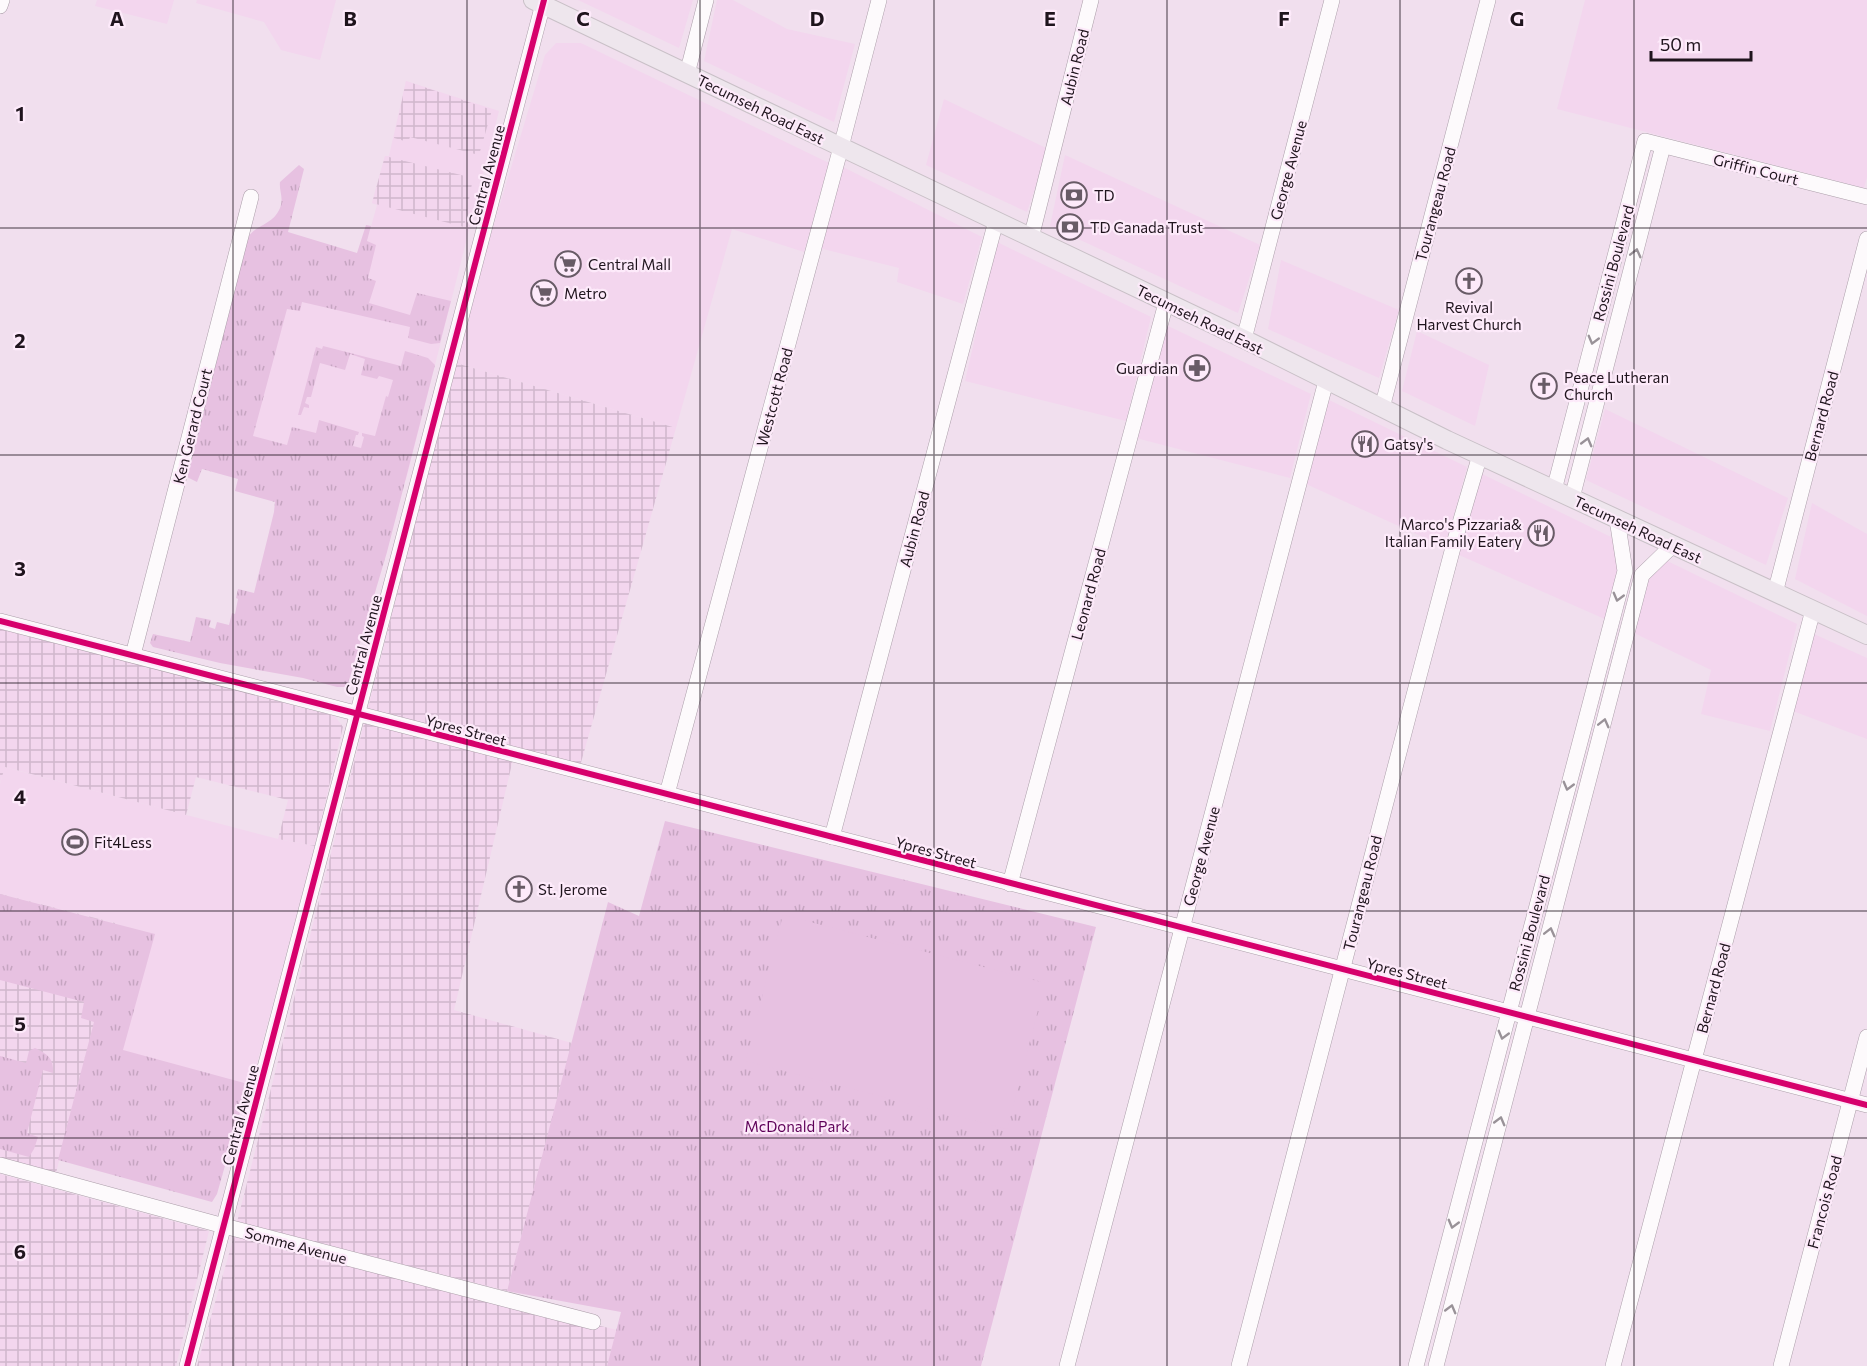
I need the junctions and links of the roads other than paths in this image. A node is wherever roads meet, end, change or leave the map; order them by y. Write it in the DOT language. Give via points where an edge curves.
graph roads {
  1 [pos="2,0"];
  2 [pos="706,0"];
  3 [pos="879,0"];
  4 [pos="1091,0"];
  5 [pos="1332,0"];
  6 [pos="1488,0"];
  7 [pos="540,1"];
  8 [pos="0,6"];
  9 [pos="687,74"];
  10 [pos="1645,141"];
  11 [pos="841,147"];
  12 [pos="1663,147"];
  13 [pos="251,197"];
  14 [pos="1867,197"];
  15 [pos="996,221"];
  16 [pos="1031,238"];
  17 [pos="1867,239"];
  18 [pos="1166,303"];
  19 [pos="1244,339"];
  20 [pos="1326,381"];
  21 [pos="1581,384"];
  22 [pos="1601,388"];
  23 [pos="1382,408"];
  24 [pos="1480,455"];
  25 [pos="1554,490"];
  26 [pos="1572,498"];
  27 [pos="1617,519"];
  28 [pos="1673,545"];
  29 [pos="1625,571"];
  30 [pos="1642,575"];
  31 [pos="1775,592"];
  32 [pos="1813,610"];
  33 [pos="0,621"];
  34 [pos="1867,635"];
  35 [pos="133,655"];
  36 [pos="357,714"];
  37 [pos="667,794"];
  38 [pos="832,837"];
  39 [pos="1010,884"];
  40 [pos="1183,927"];
  41 [pos="1343,969"];
  42 [pos="1509,1012"];
  43 [pos="1528,1017"];
  44 [pos="1867,1037"];
  45 [pos="1694,1060"];
  46 [pos="1851,1101"];
  47 [pos="1867,1105"];
  48 [pos="0,1165"];
  49 [pos="224,1226"];
  50 [pos="593,1322"];
  51 [pos="187,1366"];
  52 [pos="1067,1366"];
  53 [pos="1239,1366"];
  54 [pos="1416,1366"];
  55 [pos="1436,1366"];
  56 [pos="1613,1366"];
  57 [pos="1781,1366"];
  1 -- 8 [label="street"];
  2 -- 9 [label="street"];
  3 -- 11 [label="street, Westcott Road"];
  4 -- 16 [label="street, Aubin Road"];
  5 -- 19 [label="street, George Avenue"];
  6 -- 23 [label="street, Tourangeau Road"];
  7 -- 9 [label="main road, Tecumseh Road East"];
  7 -- 36 [label="street, Central Avenue"];
  9 -- 11 [label="main road, Tecumseh Road East"];
  10 -- 12 [label="street, Griffin Court"];
  10 -- 21 [label="street, Rossini Boulevard, one-way"];
  11 -- 15 [label="main road, Tecumseh Road East"];
  11 -- 37 [label="street, Westcott Road"];
  12 -- 14 [label="street, Griffin Court"];
  22 -- 12 [label="street, Rossini Boulevard, one-way"];
  13 -- 35 [label="street, Ken Gerard Court"];
  15 -- 16 [label="main road, Tecumseh Road East"];
  15 -- 38 [label="street, Aubin Road"];
  16 -- 18 [label="main road, Tecumseh Road East"];
  17 -- 31 [label="street, Bernard Road"];
  18 -- 19 [label="main road, Tecumseh Road East"];
  18 -- 39 [label="street, Leonard Road"];
  19 -- 20 [label="main road, Tecumseh Road East"];
  20 -- 23 [label="main road, Tecumseh Road East"];
  20 -- 40 [label="street, George Avenue"];
  21 -- 22 [label="street"];
  21 -- 25 [label="street, Rossini Boulevard"];
  26 -- 22 [label="street, Rossini Boulevard, one-way"];
  23 -- 24 [label="main road, Tecumseh Road East"];
  24 -- 25 [label="main road, Tecumseh Road East"];
  24 -- 41 [label="street, Tourangeau Road"];
  25 -- 26 [label="main road, Tecumseh Road East"];
  26 -- 27 [label="main road, Tecumseh Road East"];
  27 -- 28 [label="main road, Tecumseh Road East"];
  27 -- 29 [label="street, Rossini Boulevard"];
  28 -- 30 [label="street"];
  28 -- 31 [label="main road, Tecumseh Road East"];
  29 -- 30 [label="street"];
  29 -- 42 [label="street, Rossini Boulevard, one-way"];
  43 -- 30 [label="street, Rossini Boulevard, one-way"];
  31 -- 32 [label="main road, Tecumseh Road East"];
  32 -- 34 [label="main road, Tecumseh Road East"];
  32 -- 45 [label="street, Bernard Road"];
  33 -- 35 [label="street, Ypres Street"];
  35 -- 36 [label="street, Ypres Street"];
  36 -- 37 [label="street, Ypres Street"];
  36 -- 49 [label="street, Central Avenue"];
  37 -- 38 [label="street, Ypres Street"];
  38 -- 39 [label="street, Ypres Street"];
  39 -- 40 [label="street, Ypres Street"];
  40 -- 41 [label="street, Ypres Street"];
  40 -- 52 [label="street, George Avenue"];
  41 -- 42 [label="street, Ypres Street"];
  41 -- 53 [label="street, Tourangeau Road"];
  42 -- 43 [label="street, Ypres Street"];
  42 -- 54 [label="street, Rossini Boulevard, one-way"];
  43 -- 45 [label="street, Ypres Street"];
  55 -- 43 [label="street, Rossini Boulevard, one-way"];
  44 -- 46 [label="street, Francois Road"];
  45 -- 46 [label="street, Ypres Street"];
  45 -- 56 [label="street, Bernard Road"];
  46 -- 47 [label="street, Ypres Street"];
  46 -- 57 [label="street, Francois Road"];
  48 -- 49 [label="street, Somme Avenue"];
  49 -- 50 [label="street, Somme Avenue"];
  49 -- 51 [label="street, Central Avenue"];
}
